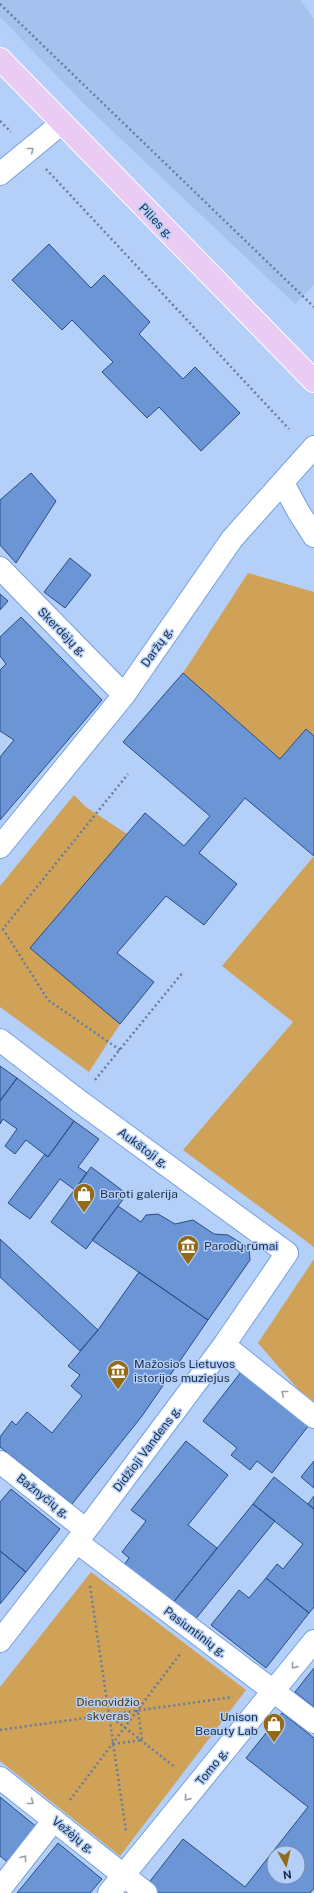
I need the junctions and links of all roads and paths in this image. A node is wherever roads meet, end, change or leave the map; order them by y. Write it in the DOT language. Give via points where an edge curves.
graph roads {
  1 [pos="0,4"];
  2 [pos="0,59"];
  3 [pos="0,121"];
  4 [pos="62,124"];
  5 [pos="29,152"];
  6 [pos="0,174"];
  7 [pos="314,308"];
  8 [pos="314,381"];
  9 [pos="289,429"];
  10 [pos="314,447"];
  11 [pos="283,483"];
  12 [pos="314,536"];
  13 [pos="0,568"];
  14 [pos="124,695"];
  15 [pos="128,774"];
  16 [pos="0,847"];
  17 [pos="183,972"];
  18 [pos="0,1040"];
  19 [pos="120,1050"];
  20 [pos="79,1101"];
  21 [pos="287,1253"];
  22 [pos="224,1345"];
  23 [pos="314,1418"];
  24 [pos="0,1462"];
  25 [pos="83,1540"];
  26 [pos="196,1633"];
  27 [pos="0,1641"];
  28 [pos="314,1641"];
  29 [pos="274,1691"];
  30 [pos="138,1711"];
  31 [pos="109,1715"];
  32 [pos="314,1722"];
  33 [pos="125,1727"];
  34 [pos="0,1730"];
  35 [pos="142,1740"];
  36 [pos="113,1744"];
  37 [pos="0,1778"];
  38 [pos="197,1786"];
  39 [pos="54,1820"];
  40 [pos="127,1871"];
  41 [pos="0,1889"];
  42 [pos="109,1893"];
  43 [pos="146,1893"];
  1 -- 7 [label="path"];
  2 -- 4 [label="main road, Pilies g."];
  3 -- 5 [label="path"];
  5 -- 4 [label="street, one-way"];
  4 -- 8 [label="main road, Pilies g."];
  5 -- 6 [label="street"];
  5 -- 9 [label="path"];
  10 -- 11 [label="street, Daržų g."];
  11 -- 12 [label="street"];
  11 -- 14 [label="street, Daržų g." via="232,539"];
  13 -- 14 [label="street, Skerdėjų g."];
  14 -- 16 [label="street, Daržų g."];
  15 -- 19 [label="path" via="3,929 48,1000"];
  17 -- 19 [label="path"];
  18 -- 20 [label="street, Aukštoji g."];
  19 -- 20 [label="path"];
  20 -- 21 [label="street, Aukštoji g."];
  21 -- 22 [label="street, Didžioji Vandens g."];
  23 -- 22 [label="street, one-way"];
  22 -- 25 [label="street, Didžioji Vandens g."];
  24 -- 25 [label="street, Bažnyčių g."];
  25 -- 26 [label="street, Pasiuntinių g."];
  25 -- 27 [label="street, Didžioji Vandens g."];
  25 -- 31 [label="path"];
  26 -- 29 [label="street, Pasiuntinių g."];
  26 -- 30 [label="path"];
  28 -- 29 [label="street, Tomo g., one-way"];
  29 -- 30 [label="path"];
  29 -- 32 [label="street, Pasiuntinių g."];
  29 -- 38 [label="street, Tomo g."];
  30 -- 31 [label="path"];
  30 -- 33 [label="path"];
  30 -- 35 [label="path"];
  31 -- 33 [label="path"];
  31 -- 34 [label="path"];
  31 -- 36 [label="path"];
  33 -- 35 [label="path"];
  33 -- 36 [label="path"];
  35 -- 36 [label="path"];
  35 -- 38 [label="path"];
  36 -- 39 [label="path"];
  36 -- 40 [label="path"];
  37 -- 39 [label="street, Vežėjų g., one-way"];
  38 -- 40 [label="street, Tomo g., one-way"];
  39 -- 40 [label="street, Vežėjų g."];
  41 -- 39 [label="street, one-way"];
  40 -- 42 [label="street, Tomo g."];
  40 -- 43 [label="street, Vežėjų g."];
}
